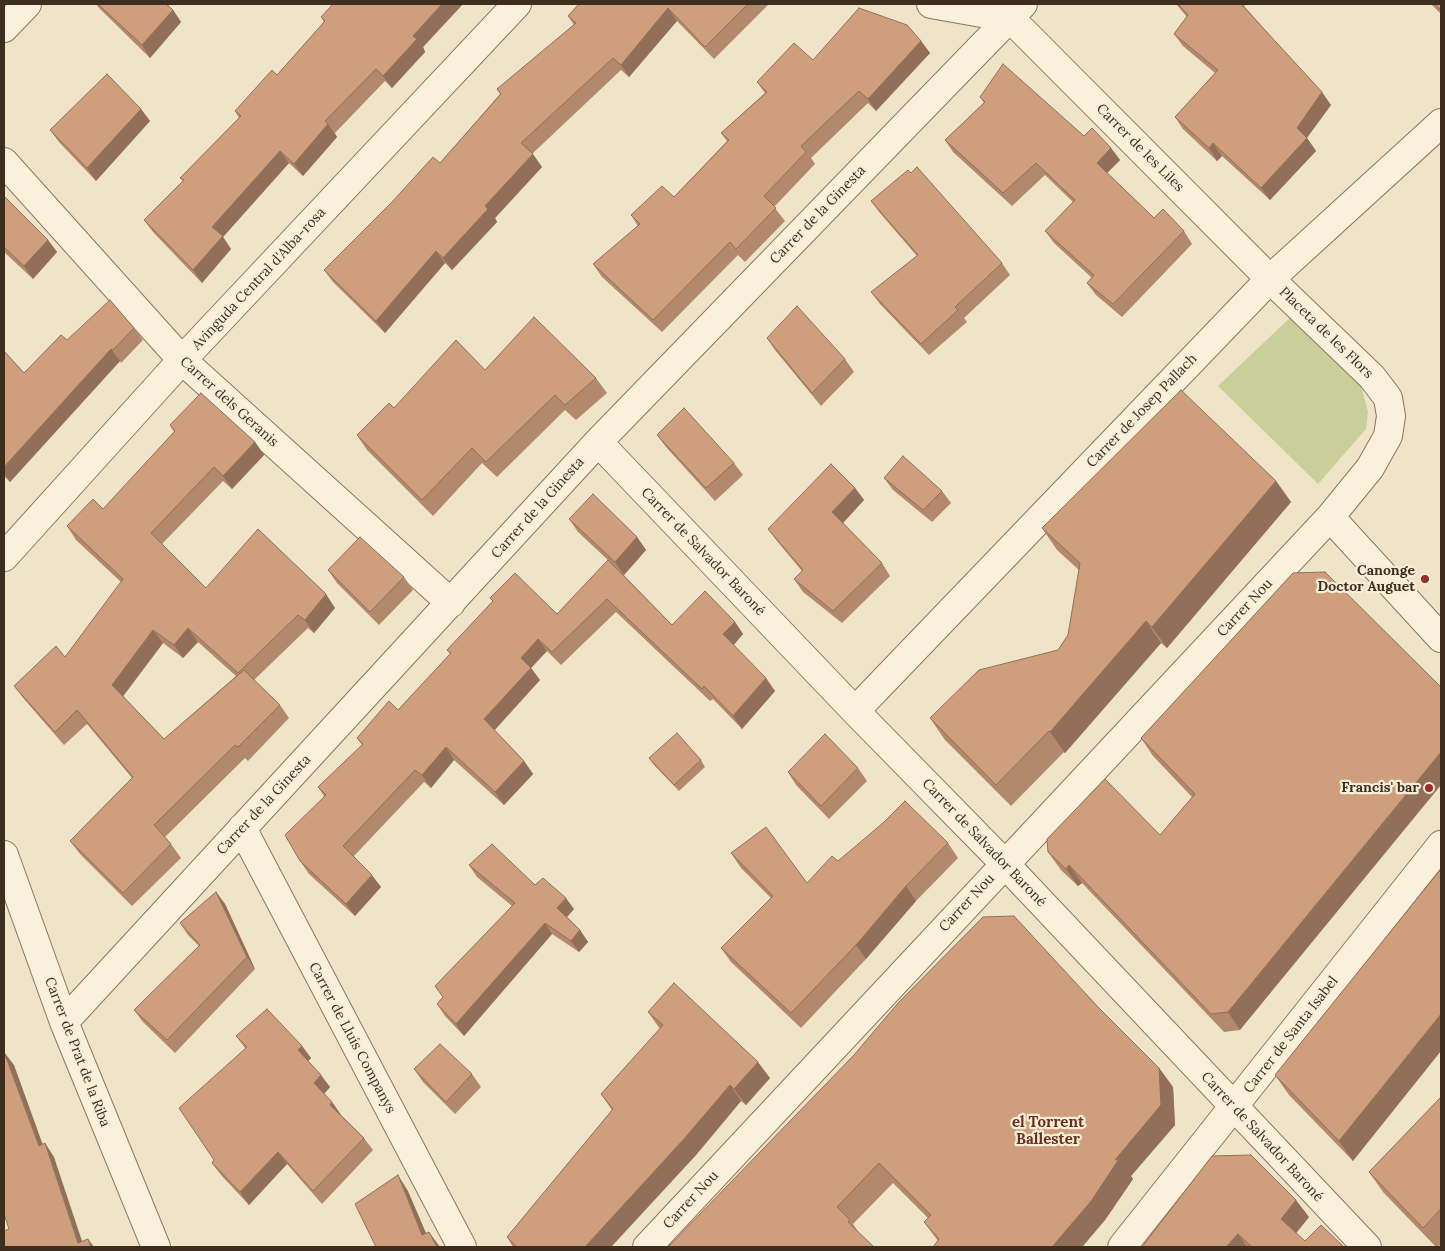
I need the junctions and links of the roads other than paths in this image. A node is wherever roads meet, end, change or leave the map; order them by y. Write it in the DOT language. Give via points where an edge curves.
graph roads {
  1 [pos="27,4"];
  2 [pos="517,4"];
  3 [pos="931,4"];
  4 [pos="1017,11"];
  5 [pos="4,28"];
  6 [pos="1441,123"];
  7 [pos="4,162"];
  8 [pos="1270,279"];
  9 [pos="182,360"];
  10 [pos="598,442"];
  11 [pos="1330,517"];
  12 [pos="4,557"];
  13 [pos="452,603"];
  14 [pos="1441,638"];
  15 [pos="855,711"];
  16 [pos="242,828"];
  17 [pos="1441,845"];
  18 [pos="4,855"];
  19 [pos="1004,863"];
  20 [pos="64,1022"];
  21 [pos="1234,1107"];
  22 [pos="156,1247"];
  23 [pos="462,1247"];
  24 [pos="647,1247"];
  25 [pos="1122,1247"];
  26 [pos="1367,1247"];
  1 -- 5 [label="street"];
  2 -- 9 [label="street, Avinguda Central d'Alba-rosa"];
  3 -- 4 [label="street"];
  4 -- 8 [label="street, Carrer de les Liles"];
  4 -- 10 [label="street, Carrer de la Ginesta"];
  6 -- 8 [label="street, Carrer de Josep Pallach"];
  7 -- 9 [label="street, Carrer dels Geranis"];
  8 -- 11 [label="street, Placeta de les Flors" via="1372,377 1388,398 1391,416 1388,436 1379,456"];
  8 -- 15 [label="street, Carrer de Josep Pallach"];
  9 -- 12 [label="street, Avinguda Central d'Alba-rosa"];
  9 -- 13 [label="street, Carrer dels Geranis"];
  10 -- 13 [label="street, Carrer de la Ginesta"];
  10 -- 15 [label="street, Carrer de Salvador Baroné"];
  11 -- 14 [label="street"];
  11 -- 19 [label="street, Carrer Nou"];
  13 -- 16 [label="street, Carrer de la Ginesta"];
  15 -- 19 [label="street, Carrer de Salvador Baroné"];
  16 -- 20 [label="street, Carrer de la Ginesta"];
  16 -- 23 [label="street, Carrer de Lluís Companys"];
  17 -- 21 [label="street, Carrer de Santa Isabel"];
  18 -- 20 [label="street, Carrer de Prat de la Riba"];
  19 -- 21 [label="street, Carrer de Salvador Baroné"];
  19 -- 24 [label="street, Carrer Nou"];
  20 -- 22 [label="street, Carrer de Prat de la Riba"];
  21 -- 25 [label="street, Carrer de Santa Isabel"];
  21 -- 26 [label="street, Carrer de Salvador Baroné"];
}
